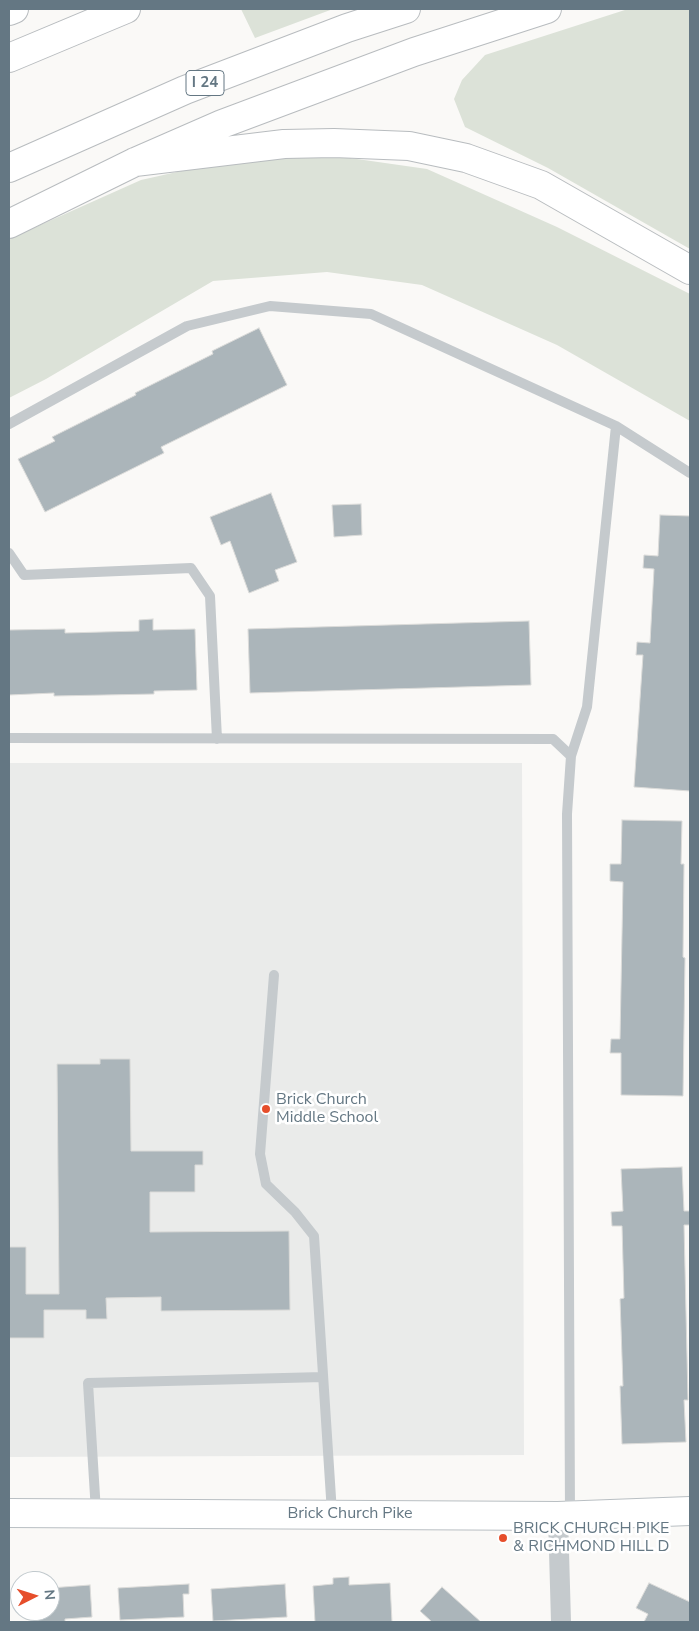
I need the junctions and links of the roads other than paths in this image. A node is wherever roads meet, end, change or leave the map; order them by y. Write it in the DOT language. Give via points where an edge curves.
graph roads {
  1 [pos="14,9"];
  2 [pos="126,9"];
  3 [pos="406,9"];
  4 [pos="547,9"];
  5 [pos="9,11"];
  6 [pos="9,58"];
  7 [pos="135,162"];
  8 [pos="9,168"];
  9 [pos="9,224"];
  10 [pos="690,270"];
  11 [pos="9,424"];
  12 [pos="616,426"];
  13 [pos="690,473"];
  14 [pos="9,553"];
  15 [pos="9,738"];
  16 [pos="217,738"];
  17 [pos="571,756"];
  18 [pos="274,975"];
  19 [pos="323,1377"];
  20 [pos="690,1511"];
  21 [pos="9,1513"];
  22 [pos="96,1513"];
  23 [pos="332,1514"];
  24 [pos="564,1516"];
  25 [pos="561,1622"];
  1 -- 5 [label="main road"];
  2 -- 6 [label="main road"];
  3 -- 8 [label="main road, I 24" via="185,90"];
  4 -- 7 [label="main road" via="414,52 222,124"];
  7 -- 9 [label="main road"];
  7 -- 10 [label="main road" via="284,144 409,146 466,158 541,185"];
  11 -- 12 [label="lane" via="187,326 270,306 371,314"];
  12 -- 13 [label="lane"];
  12 -- 17 [label="lane" via="587,707"];
  14 -- 16 [label="lane" via="24,575 190,568 210,596"];
  15 -- 16 [label="lane"];
  16 -- 17 [label="lane" via="554,739"];
  17 -- 24 [label="lane" via="567,814"];
  18 -- 19 [label="lane" via="260,1154 266,1184 314,1236"];
  19 -- 22 [label="lane" via="88,1383"];
  19 -- 23 [label="lane"];
  20 -- 24 [label="main road, Brick Church Pike"];
  21 -- 22 [label="main road, Brick Church Pike"];
  22 -- 23 [label="main road, Brick Church Pike"];
  23 -- 24 [label="main road, Brick Church Pike"];
  24 -- 25 [label="street"];
}
